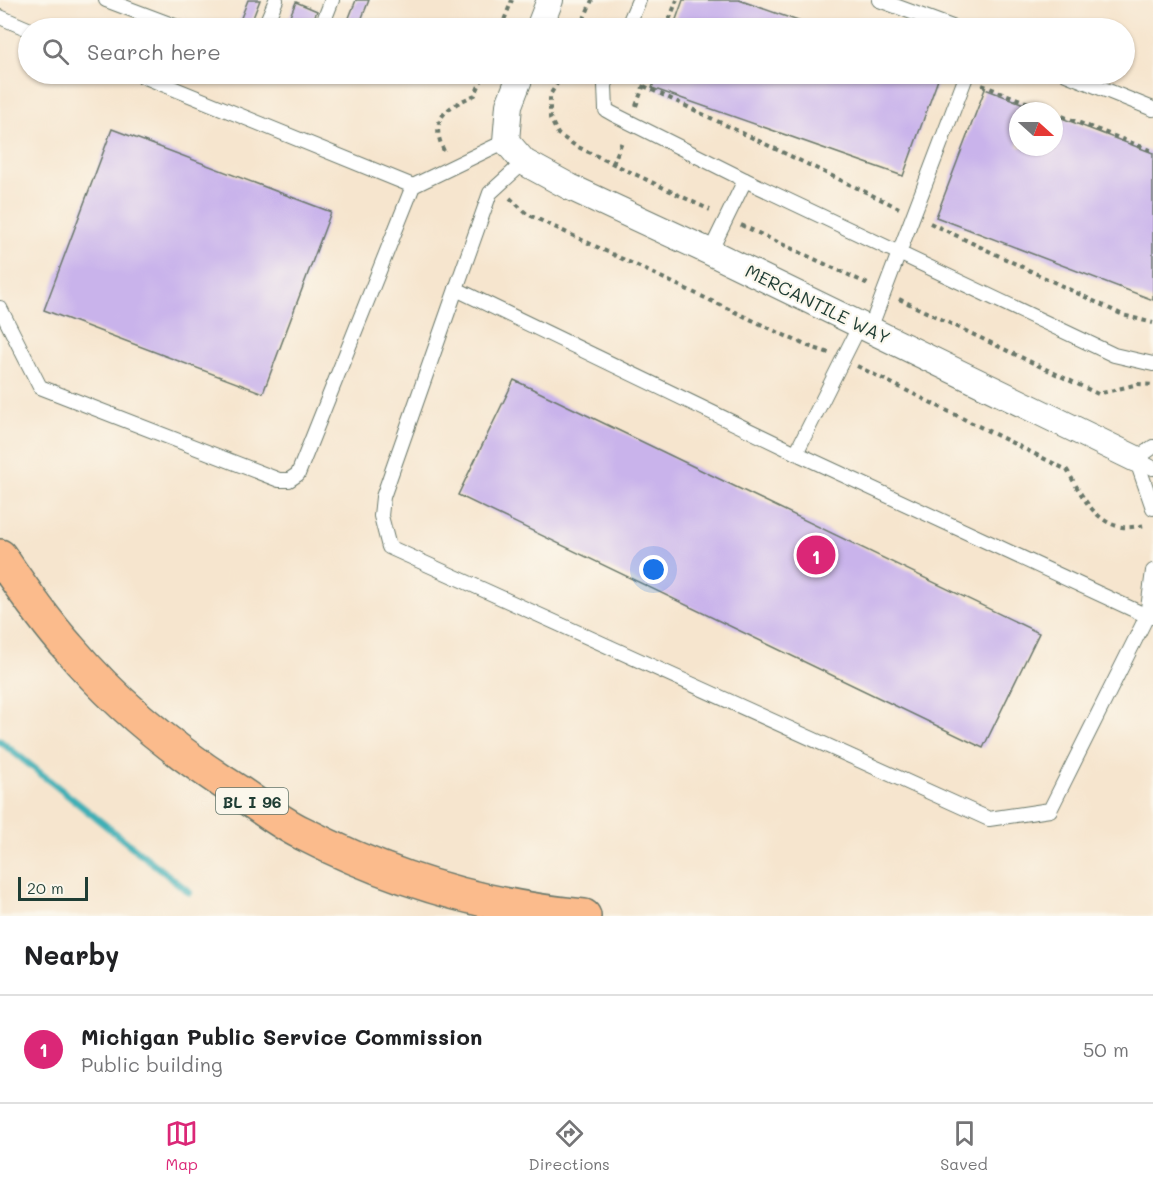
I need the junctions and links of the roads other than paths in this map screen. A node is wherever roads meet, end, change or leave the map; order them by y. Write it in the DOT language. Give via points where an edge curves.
graph roads {
  1 [pos="106,0"];
  2 [pos="276,0"];
  3 [pos="332,0"];
  4 [pos="550,0"];
  5 [pos="639,0"];
  6 [pos="879,0"];
  7 [pos="0,17"];
  8 [pos="154,18"];
  9 [pos="268,18"];
  10 [pos="325,18"];
  11 [pos="543,18"];
  12 [pos="631,18"];
  13 [pos="928,18"];
  14 [pos="18,25"];
  15 [pos="163,84"];
  16 [pos="517,84"];
  17 [pos="605,84"];
  18 [pos="963,84"];
  19 [pos="1091,84"];
  20 [pos="1153,109"];
  21 [pos="506,141"];
  22 [pos="524,162"];
  23 [pos="745,180"];
  24 [pos="413,186"];
  25 [pos="711,252"];
  26 [pos="899,253"];
  27 [pos="456,289"];
  28 [pos="0,308"];
  29 [pos="865,327"];
  30 [pos="1153,364"];
  31 [pos="796,453"];
  32 [pos="1147,458"];
  33 [pos="1153,508"];
  34 [pos="0,556"];
  35 [pos="1153,571"];
  36 [pos="1150,617"];
  37 [pos="584,916"];
  1 -- 8 [label="lane"];
  2 -- 9 [label="lane"];
  3 -- 10 [label="lane"];
  4 -- 11 [label="street"];
  5 -- 12 [label="lane"];
  6 -- 13 [label="lane"];
  7 -- 14 [label="lane"];
  15 -- 24 [label="lane"];
  16 -- 21 [label="street" via="509,105"];
  17 -- 23 [label="lane" via="606,110"];
  18 -- 26 [label="lane"];
  19 -- 20 [label="lane"];
  21 -- 22 [label="street, MERCANTILE WAY"];
  21 -- 24 [label="lane"];
  22 -- 25 [label="street, MERCANTILE WAY"];
  22 -- 27 [label="lane" via="490,193"];
  23 -- 25 [label="lane"];
  23 -- 26 [label="lane"];
  24 -- 28 [label="lane" via="298,474 289,480 279,480 40,387"];
  25 -- 29 [label="street, MERCANTILE WAY"];
  26 -- 29 [label="lane" via="885,293"];
  26 -- 30 [label="lane" via="1114,355"];
  27 -- 31 [label="lane"];
  27 -- 36 [label="lane" via="383,498 381,516 389,547 988,819 1050,810"];
  29 -- 31 [label="lane" via="843,359"];
  29 -- 32 [label="street, MERCANTILE WAY"];
  31 -- 36 [label="lane"];
  32 -- 33 [label="lane"];
  34 -- 37 [label="highway, BL I 96" via="68,648 140,720 197,766 300,832 430,886 498,904"];
  35 -- 36 [label="lane"];
}
